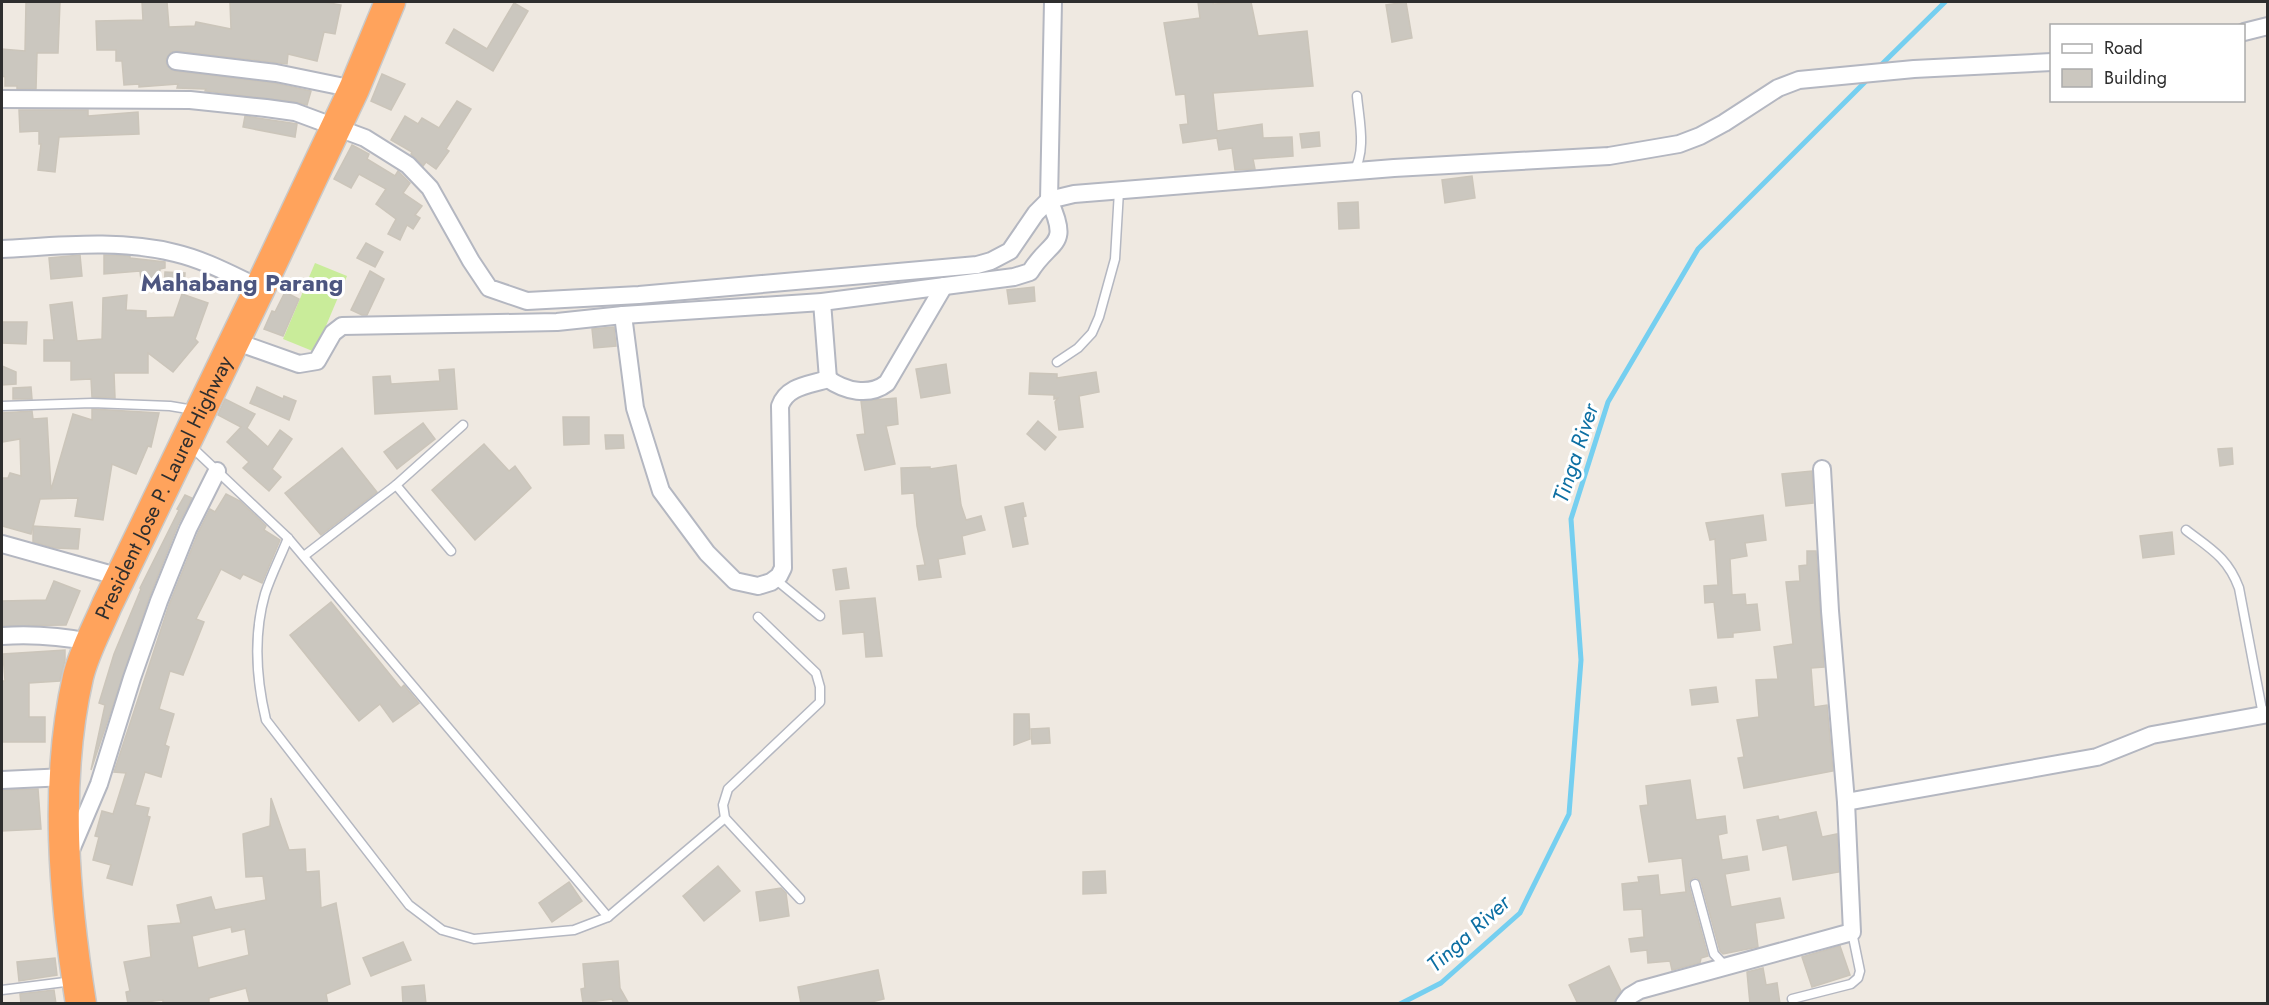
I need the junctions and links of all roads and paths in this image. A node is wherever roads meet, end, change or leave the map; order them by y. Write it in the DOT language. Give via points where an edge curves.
graph roads {
  1 [pos="390,2"];
  2 [pos="1053,2"];
  3 [pos="2268,26"];
  4 [pos="2245,32"];
  5 [pos="176,61"];
  6 [pos="2050,62"];
  7 [pos="354,89"];
  8 [pos="1357,96"];
  9 [pos="2,99"];
  10 [pos="336,127"];
  11 [pos="1353,172"];
  12 [pos="1119,191"];
  13 [pos="1049,200"];
  14 [pos="2,249"];
  15 [pos="944,286"];
  16 [pos="260,288"];
  17 [pos="822,302"];
  18 [pos="623,315"];
  19 [pos="234,341"];
  20 [pos="1057,362"];
  21 [pos="828,379"];
  22 [pos="2,406"];
  23 [pos="200,411"];
  24 [pos="463,425"];
  25 [pos="183,444"];
  26 [pos="1822,469"];
  27 [pos="217,471"];
  28 [pos="396,485"];
  29 [pos="2186,530"];
  30 [pos="288,538"];
  31 [pos="2,544"];
  32 [pos="451,552"];
  33 [pos="304,556"];
  34 [pos="120,577"];
  35 [pos="775,579"];
  36 [pos="820,616"];
  37 [pos="758,617"];
  38 [pos="2,636"];
  39 [pos="90,642"];
  40 [pos="2266,714"];
  41 [pos="66,777"];
  42 [pos="2,780"];
  43 [pos="1846,802"];
  44 [pos="725,818"];
  45 [pos="63,866"];
  46 [pos="1695,884"];
  47 [pos="800,899"];
  48 [pos="608,917"];
  49 [pos="1852,932"];
  50 [pos="1726,968"];
  51 [pos="2,990"];
  52 [pos="79,992"];
  53 [pos="1792,999"];
  54 [pos="1624,1004"];
  1 -- 7 [label="highway, President Jose P. Laurel Highway"];
  2 -- 13 [label="street"];
  3 -- 4 [label="street"];
  5 -- 7 [label="street" via="276,73"];
  6 -- 11 [label="street" via="1799,80 1778,88 1700,136 1679,144 1609,156"];
  7 -- 10 [label="highway, President Jose P. Laurel Highway"];
  8 -- 11 [label="lane" via="1360,147"];
  9 -- 10 [label="street" via="190,100 295,112"];
  10 -- 13 [label="street" via="365,138 408,165 430,188 489,288 527,301 977,265 1010,251"];
  10 -- 16 [label="highway, President Jose P. Laurel Highway"];
  11 -- 12 [label="street"];
  12 -- 13 [label="street"];
  12 -- 20 [label="lane" via="1115,259 1099,317 1092,333 1078,348"];
  13 -- 15 [label="street" via="1058,219 1056,243 1030,272"];
  14 -- 16 [label="street" via="97,245 150,248 202,261"];
  15 -- 17 [label="street"];
  15 -- 21 [label="street" via="887,382 879,389 842,388"];
  16 -- 19 [label="highway, President Jose P. Laurel Highway"];
  17 -- 18 [label="street"];
  17 -- 21 [label="street"];
  18 -- 19 [label="street" via="557,322 342,326 333,333 317,361 299,364"];
  18 -- 35 [label="street" via="635,408 661,491 707,553 735,581 758,586"];
  19 -- 23 [label="highway, President Jose P. Laurel Highway"];
  21 -- 35 [label="street" via="793,389 783,396 780,406 783,568"];
  22 -- 23 [label="lane" via="92,403"];
  23 -- 25 [label="highway, President Jose P. Laurel Highway"];
  24 -- 28 [label="lane"];
  25 -- 27 [label="lane"];
  25 -- 34 [label="highway, President Jose P. Laurel Highway"];
  26 -- 43 [label="street"];
  27 -- 30 [label="lane"];
  27 -- 45 [label="street" via="159,601 99,784"];
  28 -- 32 [label="lane"];
  28 -- 33 [label="lane"];
  29 -- 40 [label="lane" via="2221,558 2235,575"];
  30 -- 33 [label="lane"];
  30 -- 48 [label="lane" via="266,592 258,625 259,690 266,720 409,905 442,930 474,939 574,930"];
  31 -- 34 [label="street"];
  33 -- 48 [label="lane"];
  34 -- 39 [label="highway, President Jose P. Laurel Highway"];
  35 -- 36 [label="lane"];
  37 -- 44 [label="lane" via="816,673 820,702 728,789 723,805"];
  38 -- 39 [label="street" via="59,636"];
  39 -- 41 [label="highway, President Jose P. Laurel Highway" via="78,676"];
  40 -- 43 [label="street" via="2152,735 2097,757"];
  41 -- 42 [label="street"];
  41 -- 45 [label="highway, President Jose P. Laurel Highway"];
  43 -- 49 [label="street"];
  44 -- 47 [label="lane"];
  44 -- 48 [label="lane"];
  45 -- 52 [label="highway, President Jose P. Laurel Highway"];
  46 -- 50 [label="lane" via="1714,954"];
  49 -- 50 [label="street"];
  49 -- 53 [label="lane" via="1858,978 1851,984"];
  50 -- 54 [label="street" via="1640,990"];
  51 -- 52 [label="lane"];
}
